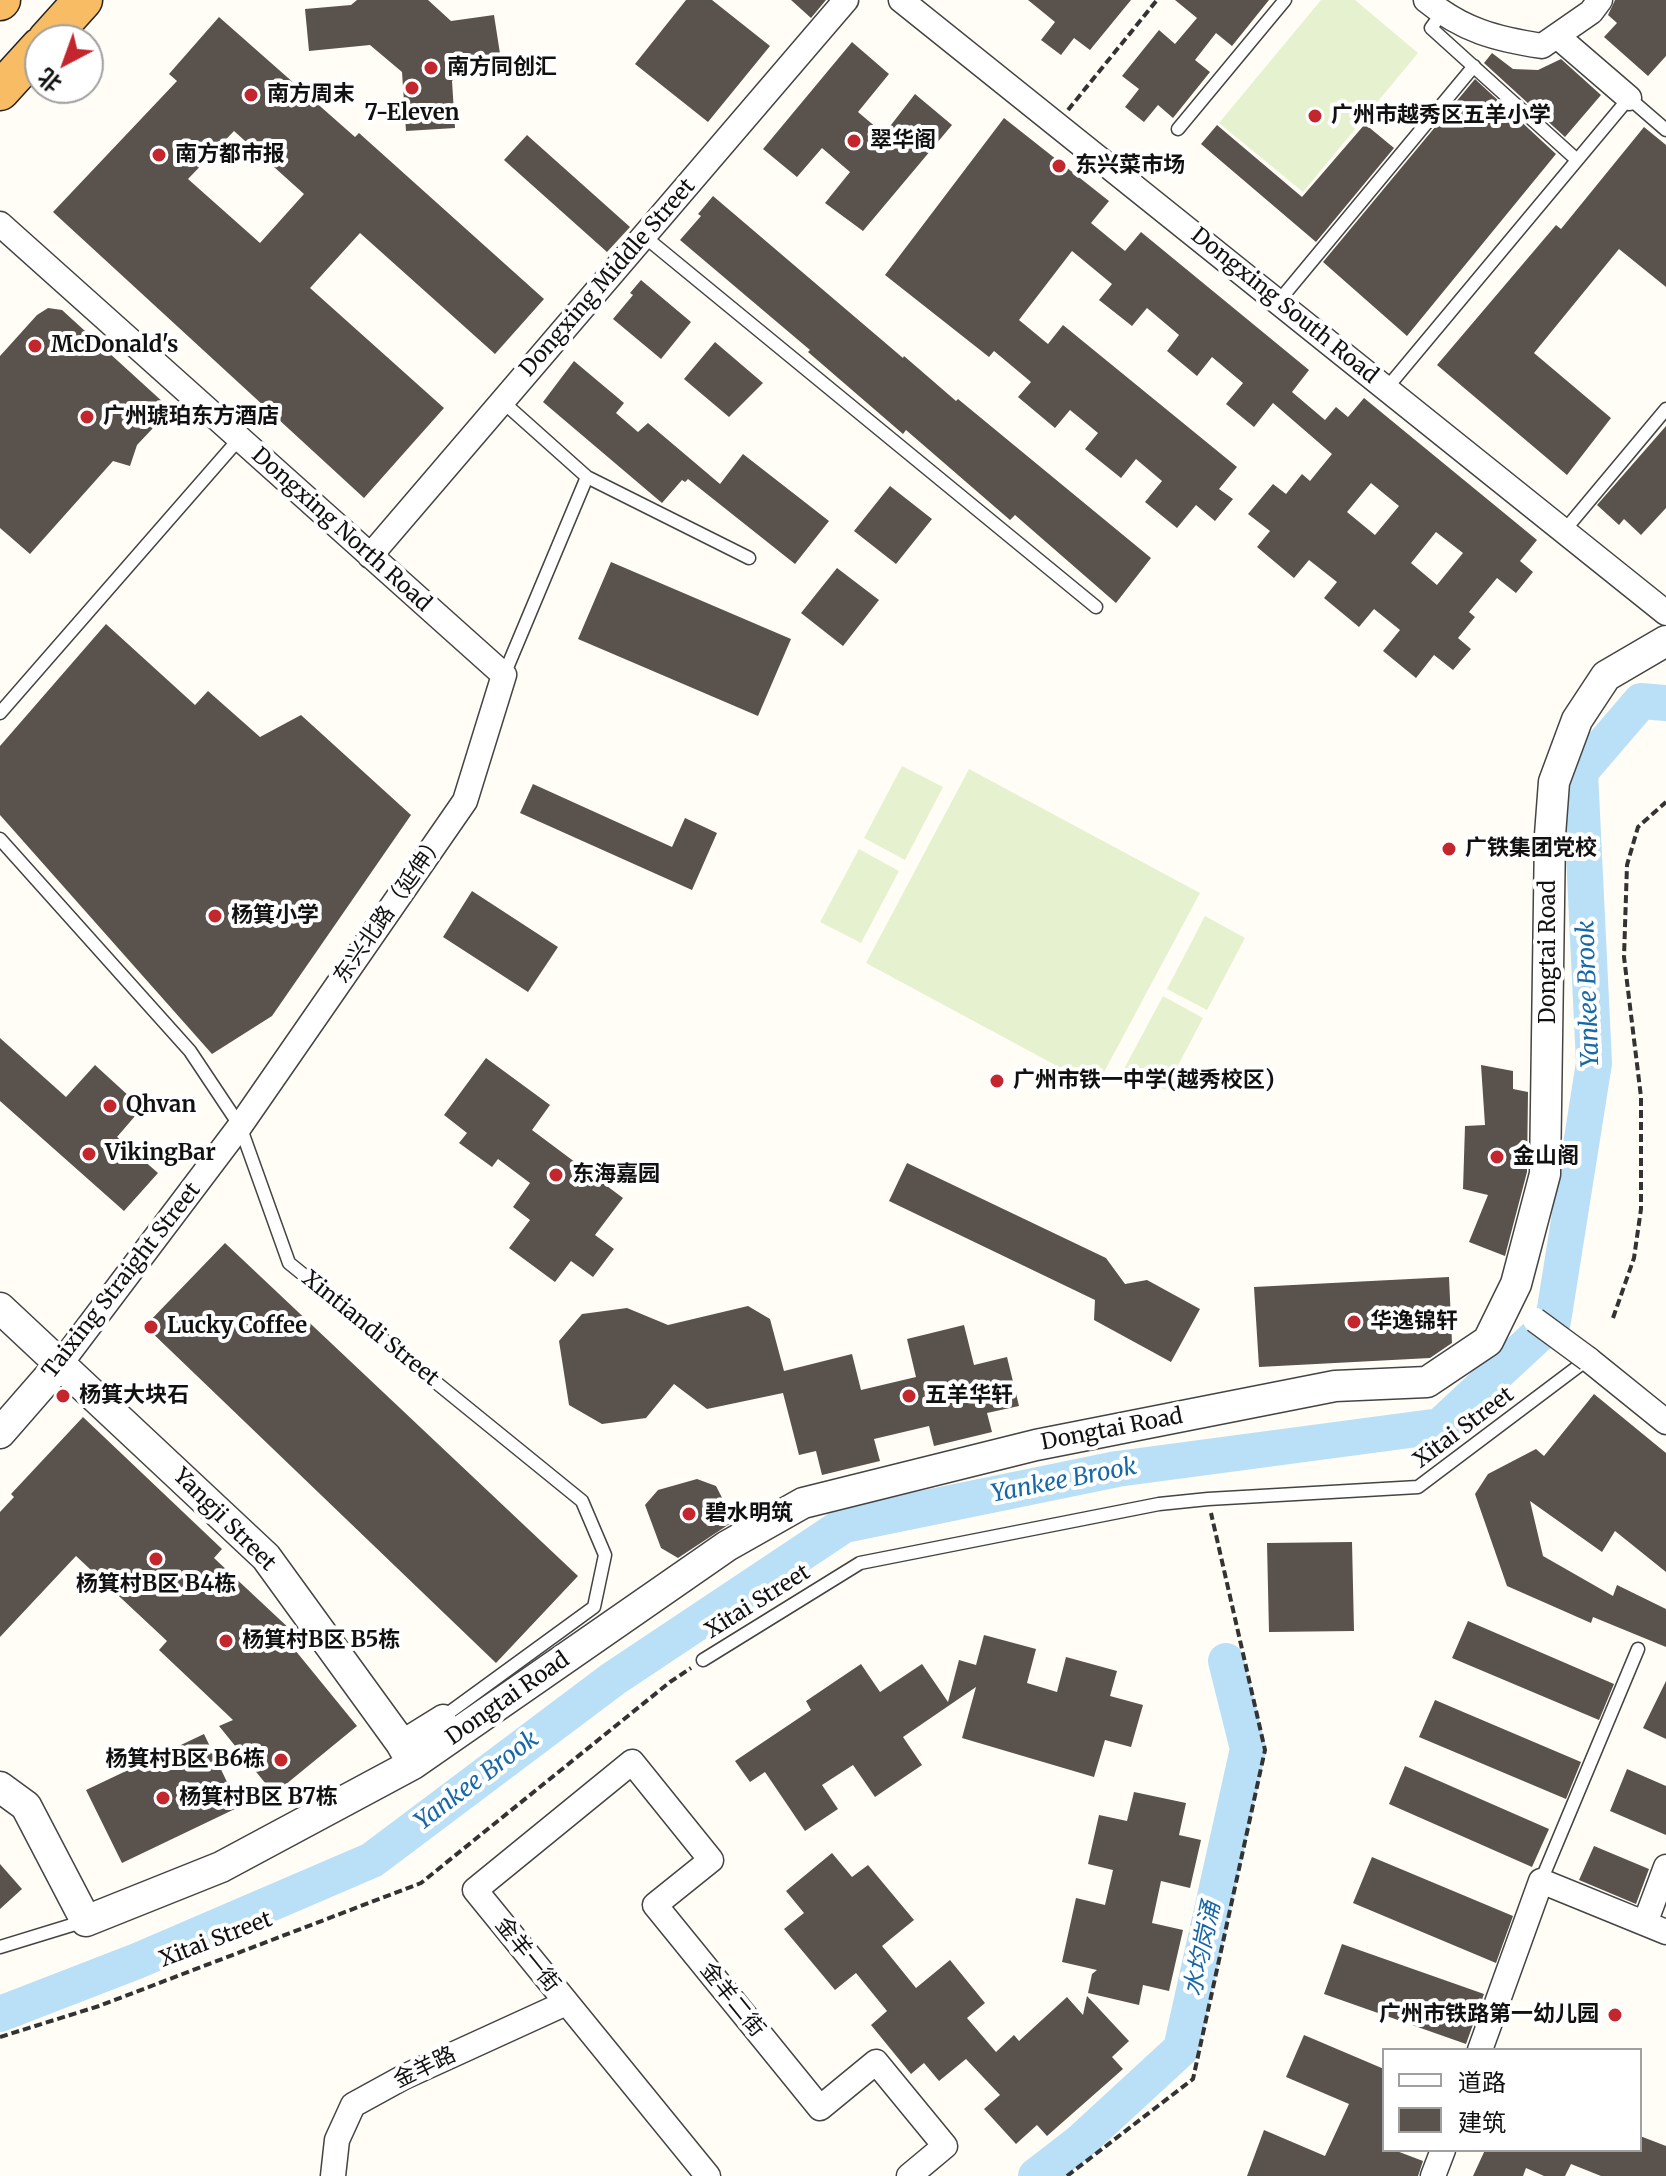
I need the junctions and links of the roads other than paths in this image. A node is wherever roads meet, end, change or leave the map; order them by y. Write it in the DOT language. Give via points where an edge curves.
graph roads {
  1 [pos="83,0"];
  2 [pos="846,0"];
  3 [pos="901,0"];
  4 [pos="1285,0"];
  5 [pos="1600,0"];
  6 [pos="1434,6"];
  7 [pos="61,24"];
  8 [pos="1557,36"];
  9 [pos="24,65"];
  10 [pos="1474,66"];
  11 [pos="0,91"];
  12 [pos="1629,98"];
  13 [pos="1178,129"];
  14 [pos="1666,130"];
  15 [pos="1577,160"];
  16 [pos="0,224"];
  17 [pos="645,237"];
  18 [pos="1278,302"];
  19 [pos="1386,389"];
  20 [pos="503,402"];
  21 [pos="1666,409"];
  22 [pos="239,439"];
  23 [pos="587,477"];
  24 [pos="1564,531"];
  25 [pos="370,556"];
  26 [pos="749,558"];
  27 [pos="1096,607"];
  28 [pos="1666,613"];
  29 [pos="1666,641"];
  30 [pos="504,675"];
  31 [pos="0,713"];
  32 [pos="0,839"];
  33 [pos="240,1126"];
  34 [pos="1509,1300"];
  35 [pos="0,1308"];
  36 [pos="1588,1359"];
  37 [pos="61,1363"];
  38 [pos="1666,1422"];
  39 [pos="0,1433"];
  40 [pos="1638,1649"];
  41 [pos="703,1660"];
  42 [pos="443,1717"];
  43 [pos="407,1754"];
  44 [pos="632,1762"];
  45 [pos="0,1787"];
  46 [pos="1666,1867"];
  47 [pos="1541,1881"];
  48 [pos="86,1921"];
  49 [pos="1655,1927"];
  50 [pos="0,1947"];
  51 [pos="566,2003"];
  52 [pos="1481,2048"];
  53 [pos="1442,2152"];
  54 [pos="333,2176"];
  55 [pos="708,2176"];
  56 [pos="909,2176"];
  57 [pos="1433,2176"];
  1 -- 7 [label="highway"];
  2 -- 17 [label="street, Dongxing Middle Street"];
  3 -- 18 [label="street, Dongxing South Road"];
  4 -- 13 [label="lane"];
  5 -- 8 [label="street"];
  6 -- 8 [label="street" via="1496,39 1542,46"];
  6 -- 10 [label="lane" via="1431,28"];
  8 -- 12 [label="street"];
  9 -- 11 [label="highway"];
  10 -- 15 [label="lane"];
  10 -- 18 [label="lane"];
  12 -- 14 [label="lane"];
  12 -- 15 [label="lane"];
  15 -- 19 [label="lane"];
  16 -- 22 [label="street, Dongxing North Road"];
  17 -- 20 [label="street, Dongxing Middle Street"];
  17 -- 27 [label="lane"];
  18 -- 19 [label="street, Dongxing South Road"];
  19 -- 24 [label="street, Dongxing South Road"];
  20 -- 23 [label="lane"];
  20 -- 25 [label="street, Dongxing Middle Street"];
  21 -- 24 [label="lane"];
  22 -- 25 [label="street, Dongxing North Road"];
  22 -- 31 [label="lane"];
  23 -- 26 [label="lane"];
  23 -- 30 [label="lane"];
  24 -- 28 [label="street, Dongxing South Road"];
  25 -- 30 [label="street, Dongxing North Road"];
  29 -- 34 [label="street, Dongtai Road" via="1606,676 1577,720 1554,782 1545,1174"];
  30 -- 33 [label="street, 东兴北路（延伸）" via="465,801"];
  32 -- 33 [label="lane, Xintiandi Street" via="190,1051"];
  33 -- 37 [label="street, Taixing Straight Street"];
  33 -- 42 [label="lane, Xintiandi Street" via="289,1263 582,1501 605,1555 594,1607"];
  34 -- 36 [label="street, bridge"];
  34 -- 43 [label="street, Dongtai Road" via="1488,1341 1427,1382 1335,1386 1036,1445 803,1503 727,1546"];
  35 -- 37 [label="street, Yangji Street"];
  36 -- 38 [label="street"];
  36 -- 41 [label="lane, Xitai Street" via="1418,1487 1159,1504 860,1563"];
  37 -- 39 [label="street, Taixing Straight Street"];
  37 -- 43 [label="street, Yangji Street" via="266,1557"];
  40 -- 47 [label="lane"];
  42 -- 43 [label="street"];
  43 -- 48 [label="street, Dongtai Road" via="221,1867"];
  44 -- 51 [label="street, 金羊一街" via="475,1890"];
  44 -- 56 [label="street, 金羊二街" via="711,1860 655,1905 820,2108 876,2062 945,2146"];
  45 -- 48 [label="street" via="26,1806"];
  46 -- 49 [label="street"];
  47 -- 49 [label="street"];
  47 -- 52 [label="street"];
  48 -- 50 [label="lane"];
  51 -- 54 [label="street, 金羊路" via="353,2105 337,2140"];
  51 -- 55 [label="street, 金羊一街"];
  53 -- 57 [label="street"];
}
